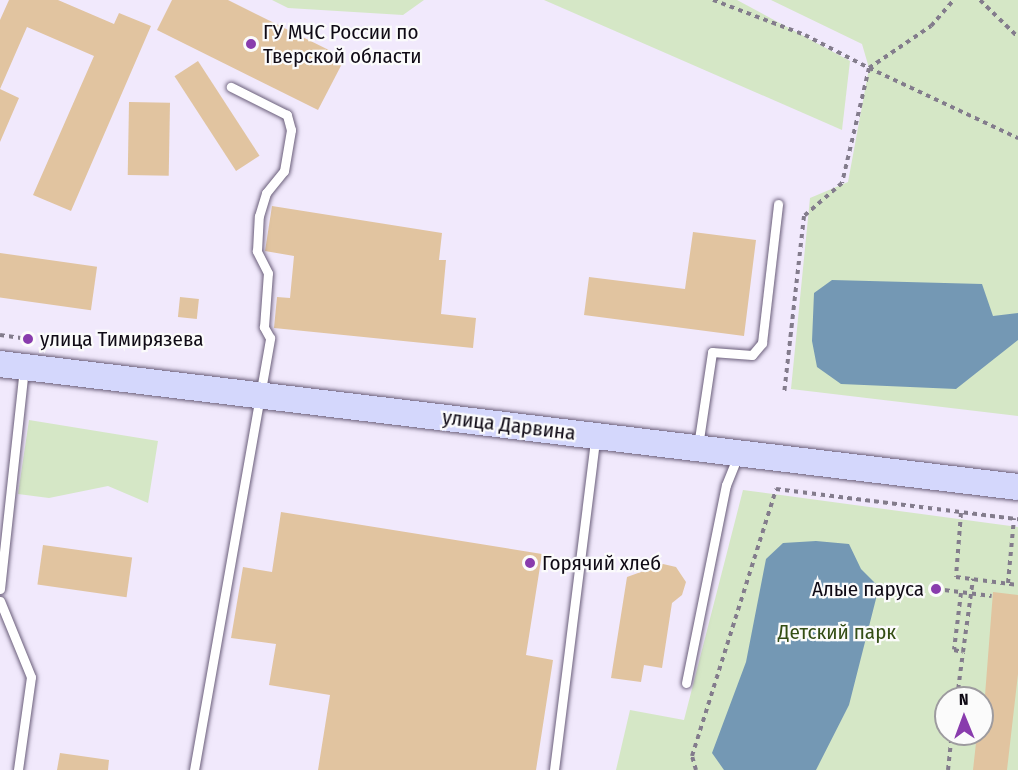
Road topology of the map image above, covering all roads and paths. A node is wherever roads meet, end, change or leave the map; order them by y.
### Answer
1 (713, 0) edge
2 (954, 0) edge
3 (980, 0) edge
4 (1018, 37) edge
5 (869, 68) junction
6 (231, 87) dead end
7 (1018, 138) edge
8 (778, 204) dead end
9 (0, 335) edge
10 (28, 339) dead end
11 (12, 366) edge
12 (784, 394) dead end
13 (260, 396) junction
14 (596, 435) junction
15 (698, 449) junction
16 (739, 454) junction
17 (1018, 487) edge
18 (961, 513) junction
19 (1016, 518) edge
20 (3, 521) edge
21 (973, 579) junction
22 (1008, 583) junction
23 (1018, 585) edge
24 (0, 589) edge
25 (936, 590) dead end
26 (961, 592) junction
27 (992, 596) dead end
28 (0, 601) edge
29 (963, 652) junction
30 (686, 683) dead end
31 (959, 686) edge
32 (951, 746) edge
33 (18, 770) edge
34 (194, 770) edge
35 (554, 770) edge
36 (696, 770) edge
37 (948, 770) edge

1 - 5 path
2 - 5 path
3 - 4 path
5 - 7 path
5 - 12 path
6 - 13 lane
8 - 15 lane
9 - 10 path
11 - 13 main road, улица Дарвина
11 - 20 lane
13 - 14 main road, улица Дарвина
13 - 34 lane
14 - 15 main road, улица Дарвина
14 - 35 lane
15 - 16 main road, улица Дарвина
16 - 17 main road, улица Дарвина
16 - 30 lane
18 - 19 path
18 - 21 path
18 - 36 path
19 - 22 path
20 - 24 lane
21 - 22 path
21 - 29 path
22 - 23 path
25 - 26 path, bridge
26 - 27 path, bridge
26 - 29 path
28 - 33 lane
29 - 31 path
32 - 37 path

